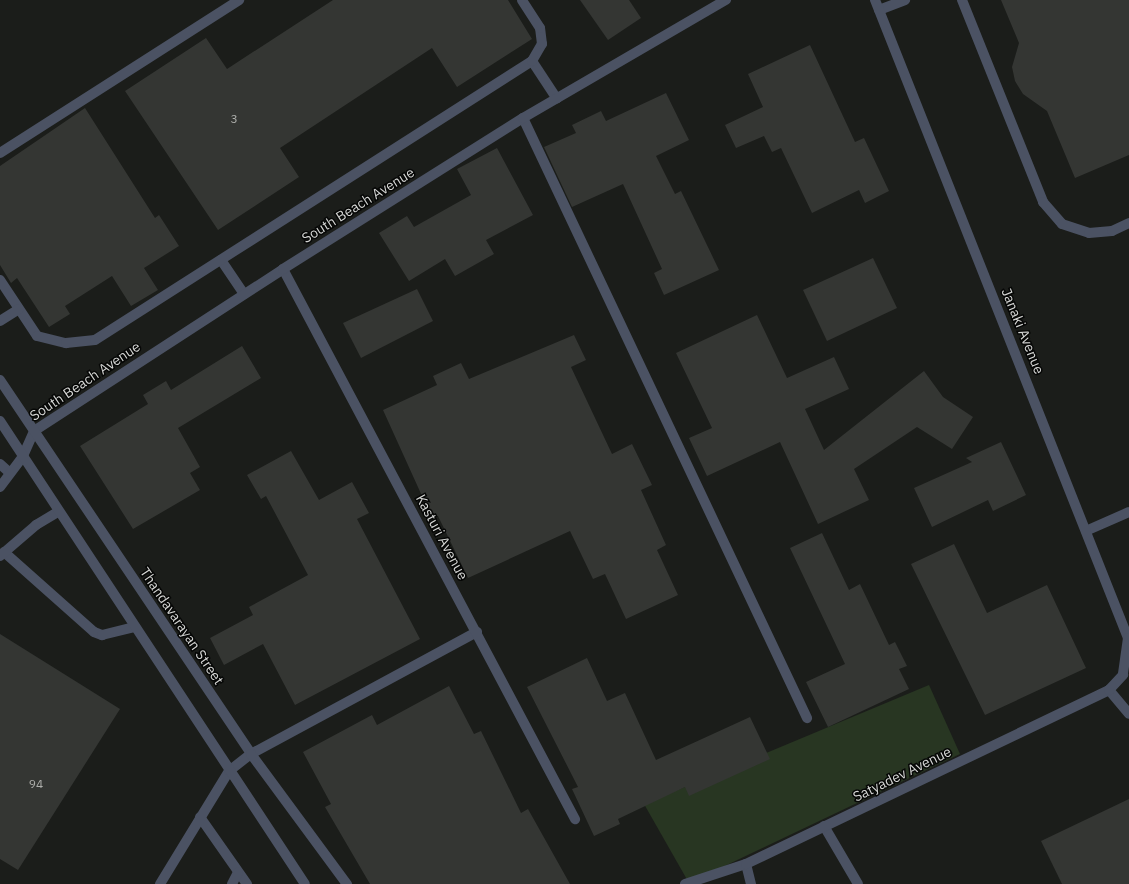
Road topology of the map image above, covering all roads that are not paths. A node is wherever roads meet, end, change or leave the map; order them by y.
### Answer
1 (239, 0) edge
2 (522, 0) edge
3 (726, 0) edge
4 (875, 0) edge
5 (905, 0) edge
6 (962, 0) edge
7 (879, 10) junction
8 (532, 61) junction
9 (557, 98) junction
10 (524, 118) junction
11 (0, 153) edge
12 (1129, 223) edge
13 (221, 260) junction
14 (282, 269) junction
15 (0, 280) edge
16 (244, 294) junction
17 (19, 309) junction
18 (0, 321) edge
19 (0, 380) edge
20 (0, 421) edge
21 (34, 431) junction
22 (23, 456) junction
23 (0, 464) edge
24 (10, 473) junction
25 (0, 487) edge
26 (58, 512) junction
27 (1129, 512) edge
28 (1088, 530) junction
29 (2, 554) edge
30 (135, 627) junction
31 (477, 632) junction
32 (1123, 675) joint
33 (1109, 690) junction
34 (1129, 714) edge
35 (807, 718) dead end
36 (251, 754) junction
37 (229, 771) junction
38 (200, 817) junction
39 (575, 819) dead end
40 (824, 826) junction
41 (746, 864) junction
42 (238, 872) junction
43 (160, 884) edge
44 (232, 884) edge
45 (247, 884) edge
46 (305, 884) edge
47 (346, 884) edge
48 (685, 884) edge
49 (751, 884) edge
50 (858, 884) edge

1 - 11 street
2 - 8 street
3 - 9 street, South Beach Avenue
4 - 7 street, Janaki Avenue
5 - 7 street
6 - 12 street
7 - 28 street, Janaki Avenue
8 - 9 street
8 - 13 street
9 - 10 street, South Beach Avenue
10 - 14 street, South Beach Avenue
10 - 35 street
13 - 16 street
13 - 17 street
14 - 16 street, South Beach Avenue
14 - 31 street, Kasturi Avenue
15 - 17 street
16 - 21 street, South Beach Avenue
17 - 18 street
19 - 21 street, Thandavarayan Street
20 - 22 street
21 - 22 street, South Beach Avenue
21 - 36 street, Thandavarayan Street
22 - 24 street, South Beach Avenue
22 - 26 street
23 - 24 street
24 - 25 street, South Beach Avenue
26 - 29 street
26 - 30 street
27 - 28 street
28 - 32 street, Janaki Avenue
29 - 30 street
30 - 37 street
31 - 36 street
31 - 39 street, Kasturi Avenue
32 - 33 street, Satyadev Avenue
33 - 34 street
33 - 40 street, Satyadev Avenue
36 - 37 street
36 - 47 street, Thandavarayan Street
37 - 38 street
37 - 46 street
38 - 42 street
38 - 43 street
40 - 41 street, Satyadev Avenue
40 - 50 street
41 - 48 street, Satyadev Avenue
41 - 49 street
42 - 44 street
42 - 45 street

